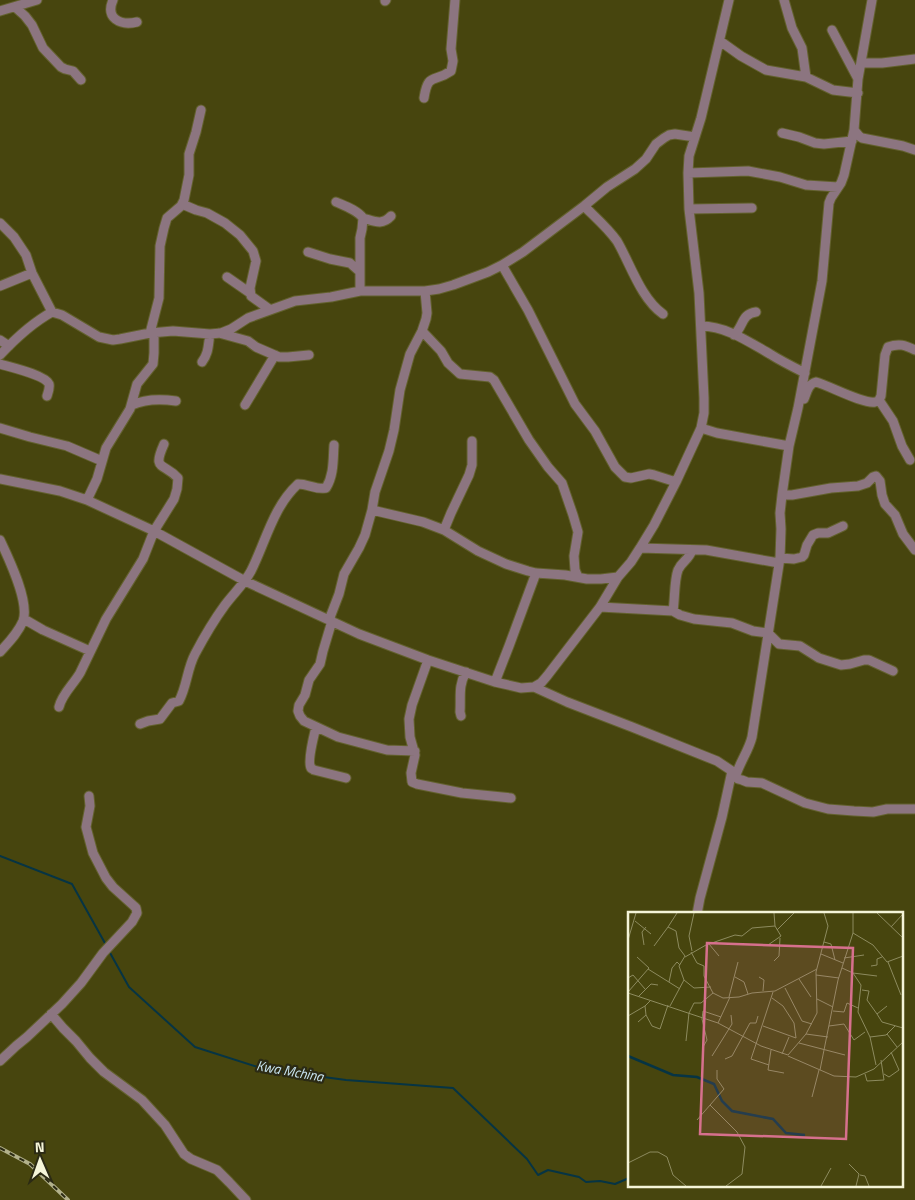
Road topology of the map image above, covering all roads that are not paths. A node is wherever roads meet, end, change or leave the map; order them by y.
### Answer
1 (113, 0) edge
2 (455, 0) edge
3 (728, 0) edge
4 (784, 0) edge
5 (872, 0) edge
6 (33, 1) edge
7 (16, 7) junction
8 (0, 11) edge
9 (136, 22) dead end
10 (832, 30) dead end
11 (720, 41) junction
12 (915, 59) edge
13 (861, 63) junction
14 (806, 77) junction
15 (858, 79) junction
16 (81, 80) dead end
17 (858, 93) junction
18 (424, 98) dead end
19 (201, 110) dead end
20 (854, 130) junction
21 (782, 133) dead end
22 (694, 137) junction
23 (852, 141) junction
24 (915, 150) edge
25 (688, 174) junction
26 (838, 187) junction
27 (336, 202) dead end
28 (182, 204) junction
29 (584, 206) junction
30 (752, 208) dead end
31 (689, 209) junction
32 (391, 216) dead end
33 (363, 218) junction
34 (0, 223) edge
35 (308, 252) dead end
36 (502, 265) junction
37 (359, 271) junction
38 (32, 273) junction
39 (227, 277) dead end
40 (0, 286) edge
41 (360, 291) junction
42 (425, 291) junction
43 (250, 293) junction
44 (269, 309) junction
45 (52, 312) junction
46 (756, 312) dead end
47 (663, 314) dead end
48 (701, 326) junction
49 (422, 331) junction
50 (152, 333) junction
51 (214, 334) junction
52 (734, 335) junction
53 (0, 340) edge
54 (9, 346) junction
55 (915, 350) edge
56 (0, 355) edge
57 (275, 355) junction
58 (309, 355) dead end
59 (202, 362) dead end
60 (0, 364) edge
61 (805, 373) junction
62 (47, 396) dead end
63 (879, 400) junction
64 (176, 401) dead end
65 (245, 404) dead end
66 (132, 405) junction
67 (798, 408) junction
68 (0, 428) edge
69 (701, 428) junction
70 (472, 441) dead end
71 (164, 444) dead end
72 (334, 445) dead end
73 (789, 446) junction
74 (910, 460) dead end
75 (102, 461) junction
76 (0, 479) edge
77 (676, 482) junction
78 (782, 495) junction
79 (87, 500) junction
80 (372, 510) junction
81 (843, 526) dead end
82 (444, 530) junction
83 (154, 531) junction
84 (0, 540) edge
85 (640, 548) junction
86 (692, 550) junction
87 (915, 550) edge
88 (779, 560) junction
89 (536, 573) junction
90 (578, 577) junction
91 (618, 577) junction
92 (246, 580) junction
93 (600, 607) junction
94 (673, 611) junction
95 (24, 619) junction
96 (331, 621) junction
97 (768, 633) junction
98 (90, 651) junction
99 (0, 652) edge
100 (428, 660) junction
101 (893, 671) dead end
102 (466, 672) junction
103 (495, 682) junction
104 (534, 687) junction
105 (59, 707) dead end
106 (461, 716) dead end
107 (140, 724) dead end
108 (316, 727) junction
109 (415, 751) junction
110 (734, 773) junction
111 (346, 778) dead end
112 (89, 796) dead end
113 (511, 798) dead end
114 (915, 809) edge
115 (697, 912) edge
116 (51, 1014) junction
117 (0, 1062) edge
118 (246, 1200) edge

1 - 9 street
2 - 18 street
3 - 11 street
4 - 14 street
5 - 13 street
6 - 7 street
7 - 8 street
7 - 16 street
10 - 15 street
11 - 14 street
11 - 22 street
12 - 13 street
13 - 15 street
14 - 17 street
15 - 17 street
17 - 20 street
19 - 28 street
20 - 23 street
20 - 24 street
21 - 23 street
22 - 25 street
22 - 29 street
23 - 26 street
25 - 26 street
25 - 31 street
26 - 61 street
27 - 33 street
28 - 43 street
28 - 50 street
29 - 36 street
29 - 47 street
30 - 31 street
31 - 48 street
32 - 33 street
33 - 37 street
34 - 38 street
35 - 37 street
36 - 42 street
36 - 77 street
37 - 41 street
38 - 40 street
38 - 45 street
39 - 43 street
41 - 42 street
41 - 44 street
42 - 49 street
43 - 44 street
44 - 51 street
45 - 50 street
45 - 54 street
46 - 52 street
48 - 52 street
48 - 69 street
49 - 80 street
49 - 90 street
50 - 51 street
50 - 66 street
51 - 57 street
51 - 59 street
52 - 61 street
53 - 54 street
54 - 56 street
55 - 63 street
57 - 58 street
57 - 65 street
60 - 62 street
61 - 67 street
63 - 67 street
63 - 74 street
64 - 66 street
66 - 75 street
67 - 73 street
68 - 75 street
69 - 73 street
69 - 77 street
70 - 82 street
71 - 83 street
72 - 92 street
73 - 78 street
75 - 79 street
76 - 79 street
77 - 85 street
78 - 87 street
78 - 88 street
79 - 83 street
80 - 82 street
80 - 96 street
81 - 88 street
82 - 89 street
83 - 92 street
83 - 98 street
84 - 95 street
85 - 86 street
85 - 91 street
86 - 88 street
86 - 94 street
88 - 97 street
89 - 90 street
89 - 103 street
90 - 91 street
91 - 93 street
92 - 96 street
92 - 107 street
93 - 94 street
93 - 104 street
94 - 97 street
95 - 98 street
95 - 99 street
96 - 100 street
96 - 108 street
97 - 101 street
97 - 110 street
98 - 105 street
100 - 102 street
100 - 109 street
102 - 103 street
102 - 106 street
103 - 104 street
104 - 110 street
108 - 109 street
108 - 111 street
109 - 113 street
110 - 114 street
110 - 115 street
112 - 116 street
116 - 117 street
116 - 118 street

